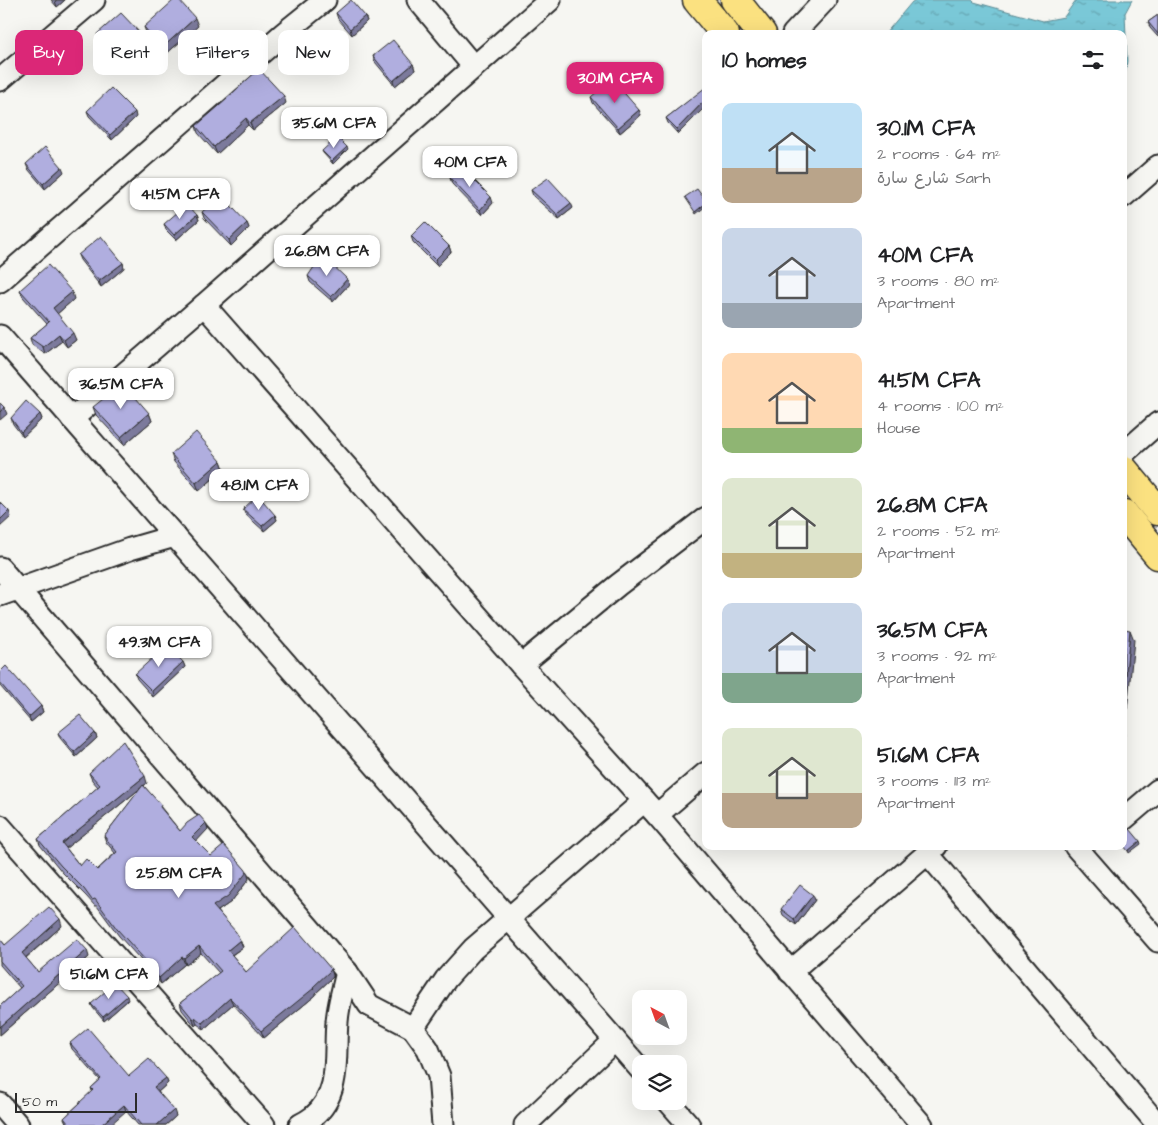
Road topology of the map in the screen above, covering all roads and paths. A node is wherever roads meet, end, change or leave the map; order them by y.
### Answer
1 (94, 0) edge
2 (325, 0) edge
3 (418, 0) edge
4 (550, 0) edge
5 (697, 0) edge
6 (735, 0) edge
7 (825, 0) edge
8 (722, 30) edge
9 (759, 30) edge
10 (797, 30) edge
11 (474, 67) junction
12 (0, 80) edge
13 (1158, 166) edge
14 (1127, 193) edge
15 (0, 281) edge
16 (204, 305) junction
17 (0, 336) edge
18 (72, 419) junction
19 (1158, 423) edge
20 (1127, 451) edge
21 (1127, 474) edge
22 (1158, 510) edge
23 (1127, 518) edge
24 (702, 521) edge
25 (175, 536) junction
26 (1158, 555) edge
27 (0, 568) edge
28 (9, 592) edge
29 (521, 665) junction
30 (702, 776) edge
31 (1158, 790) edge
32 (650, 808) junction
33 (1127, 816) edge
34 (0, 826) edge
35 (932, 850) edge
36 (1084, 850) edge
37 (510, 918) junction
38 (1158, 941) edge
39 (347, 972) junction
40 (790, 972) junction
41 (413, 1028) junction
42 (614, 1040) junction
43 (632, 1060) edge
44 (0, 1104) edge
45 (676, 1110) edge
46 (18, 1125) edge
47 (264, 1125) edge
48 (300, 1125) edge
49 (443, 1125) edge
50 (525, 1125) edge
51 (689, 1125) edge
52 (922, 1125) edge
53 (1158, 1125) edge

1 - 12 street
2 - 15 street
3 - 11 street
4 - 11 street
5 - 8 highway
6 - 9 highway
7 - 10 street
11 - 16 street
13 - 14 street
16 - 18 street
16 - 29 street
17 - 18 street
18 - 25 street
19 - 20 street
21 - 22 highway
23 - 26 highway
24 - 29 street
25 - 28 street
25 - 37 street
27 - 28 street
28 - 39 street
29 - 32 street
30 - 32 street
31 - 33 street
32 - 37 street
32 - 40 street
34 - 47 street
35 - 40 street
35 - 53 street
36 - 38 street
37 - 41 street
37 - 42 street
39 - 41 street
39 - 48 street
40 - 52 street
41 - 49 street
42 - 43 street
42 - 50 street
44 - 46 street
45 - 51 street

